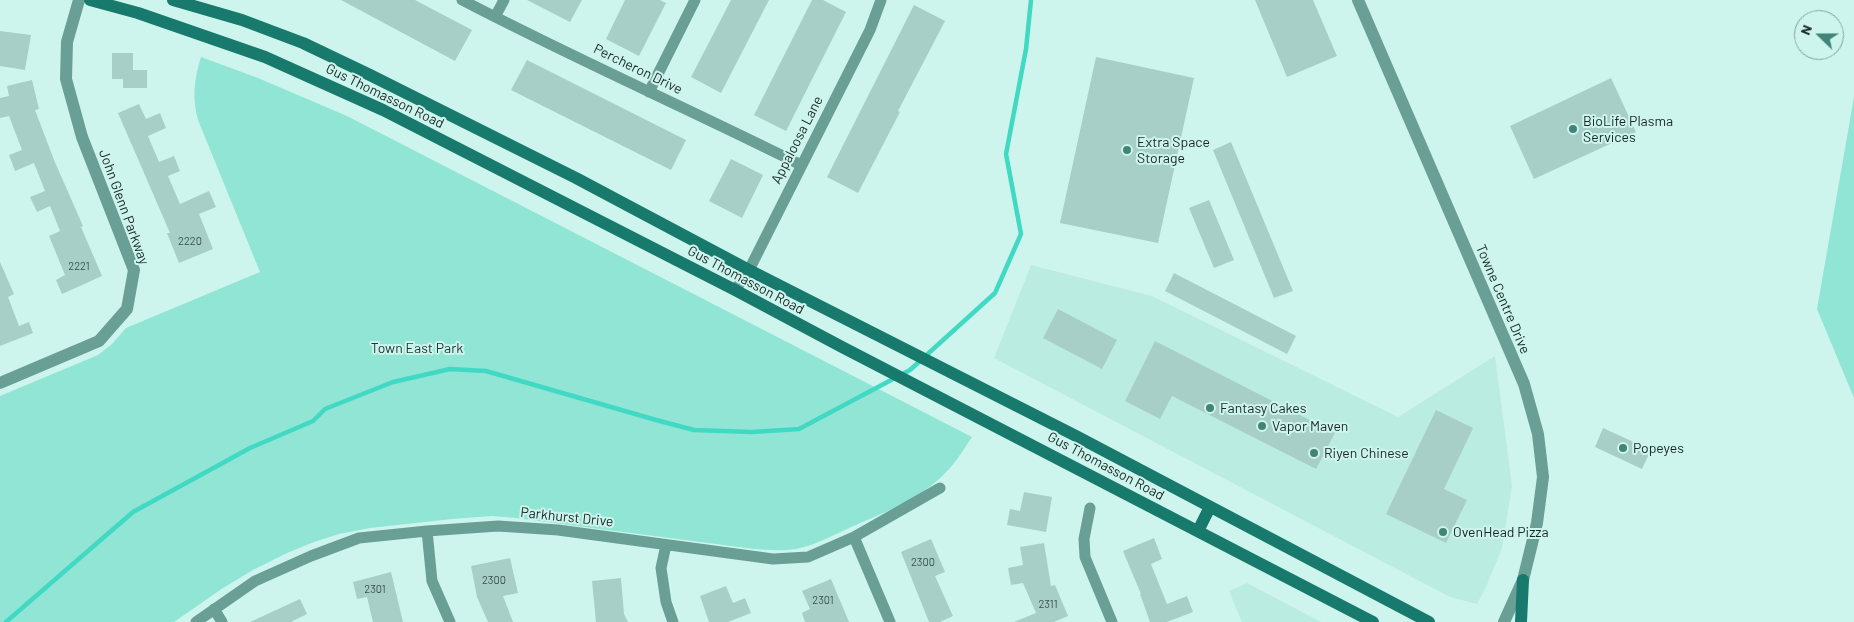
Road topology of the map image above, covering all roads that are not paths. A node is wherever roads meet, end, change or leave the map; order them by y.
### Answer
1 (78, 0) edge
2 (90, 0) edge
3 (173, 0) edge
4 (462, 0) edge
5 (504, 0) edge
6 (695, 0) edge
7 (881, 0) edge
8 (1358, 0) edge
9 (495, 17) junction
10 (649, 92) junction
11 (801, 165) junction
12 (749, 270) junction
13 (735, 290) junction
14 (0, 383) edge
15 (940, 488) dead end
16 (1210, 507) junction
17 (1090, 508) dead end
18 (427, 530) junction
19 (1198, 531) junction
20 (854, 537) junction
21 (666, 545) junction
22 (1523, 580) junction
23 (214, 609) junction
24 (196, 622) edge
25 (222, 622) edge
26 (450, 622) edge
27 (673, 622) edge
28 (890, 622) edge
29 (1112, 622) edge
30 (1373, 622) edge
31 (1429, 622) edge
32 (1504, 622) edge
33 (1521, 622) edge

1 - 14 street, John Glenn Parkway
2 - 13 main road, Gus Thomasson Road
3 - 12 main road, Gus Thomasson Road
4 - 9 street, Percheron Drive
5 - 9 street
6 - 10 street
7 - 11 street, Appaloosa Lane
8 - 22 street, Towne Centre Drive
9 - 10 street, Percheron Drive
10 - 11 street, Percheron Drive
11 - 12 street, Appaloosa Lane
12 - 13 street, Appaloosa Lane
12 - 16 main road, Gus Thomasson Road
13 - 19 main road, Gus Thomasson Road
15 - 20 street, Parkhurst Drive
16 - 19 main road
16 - 31 main road, Gus Thomasson Road
17 - 29 street
18 - 21 street, Parkhurst Drive
18 - 23 street, Parkhurst Drive
18 - 26 street
19 - 30 main road, Gus Thomasson Road
20 - 21 street, Parkhurst Drive
20 - 28 street
21 - 27 street
22 - 32 street, Towne Centre Drive
22 - 33 main road
23 - 24 street, Parkhurst Drive
23 - 25 street

